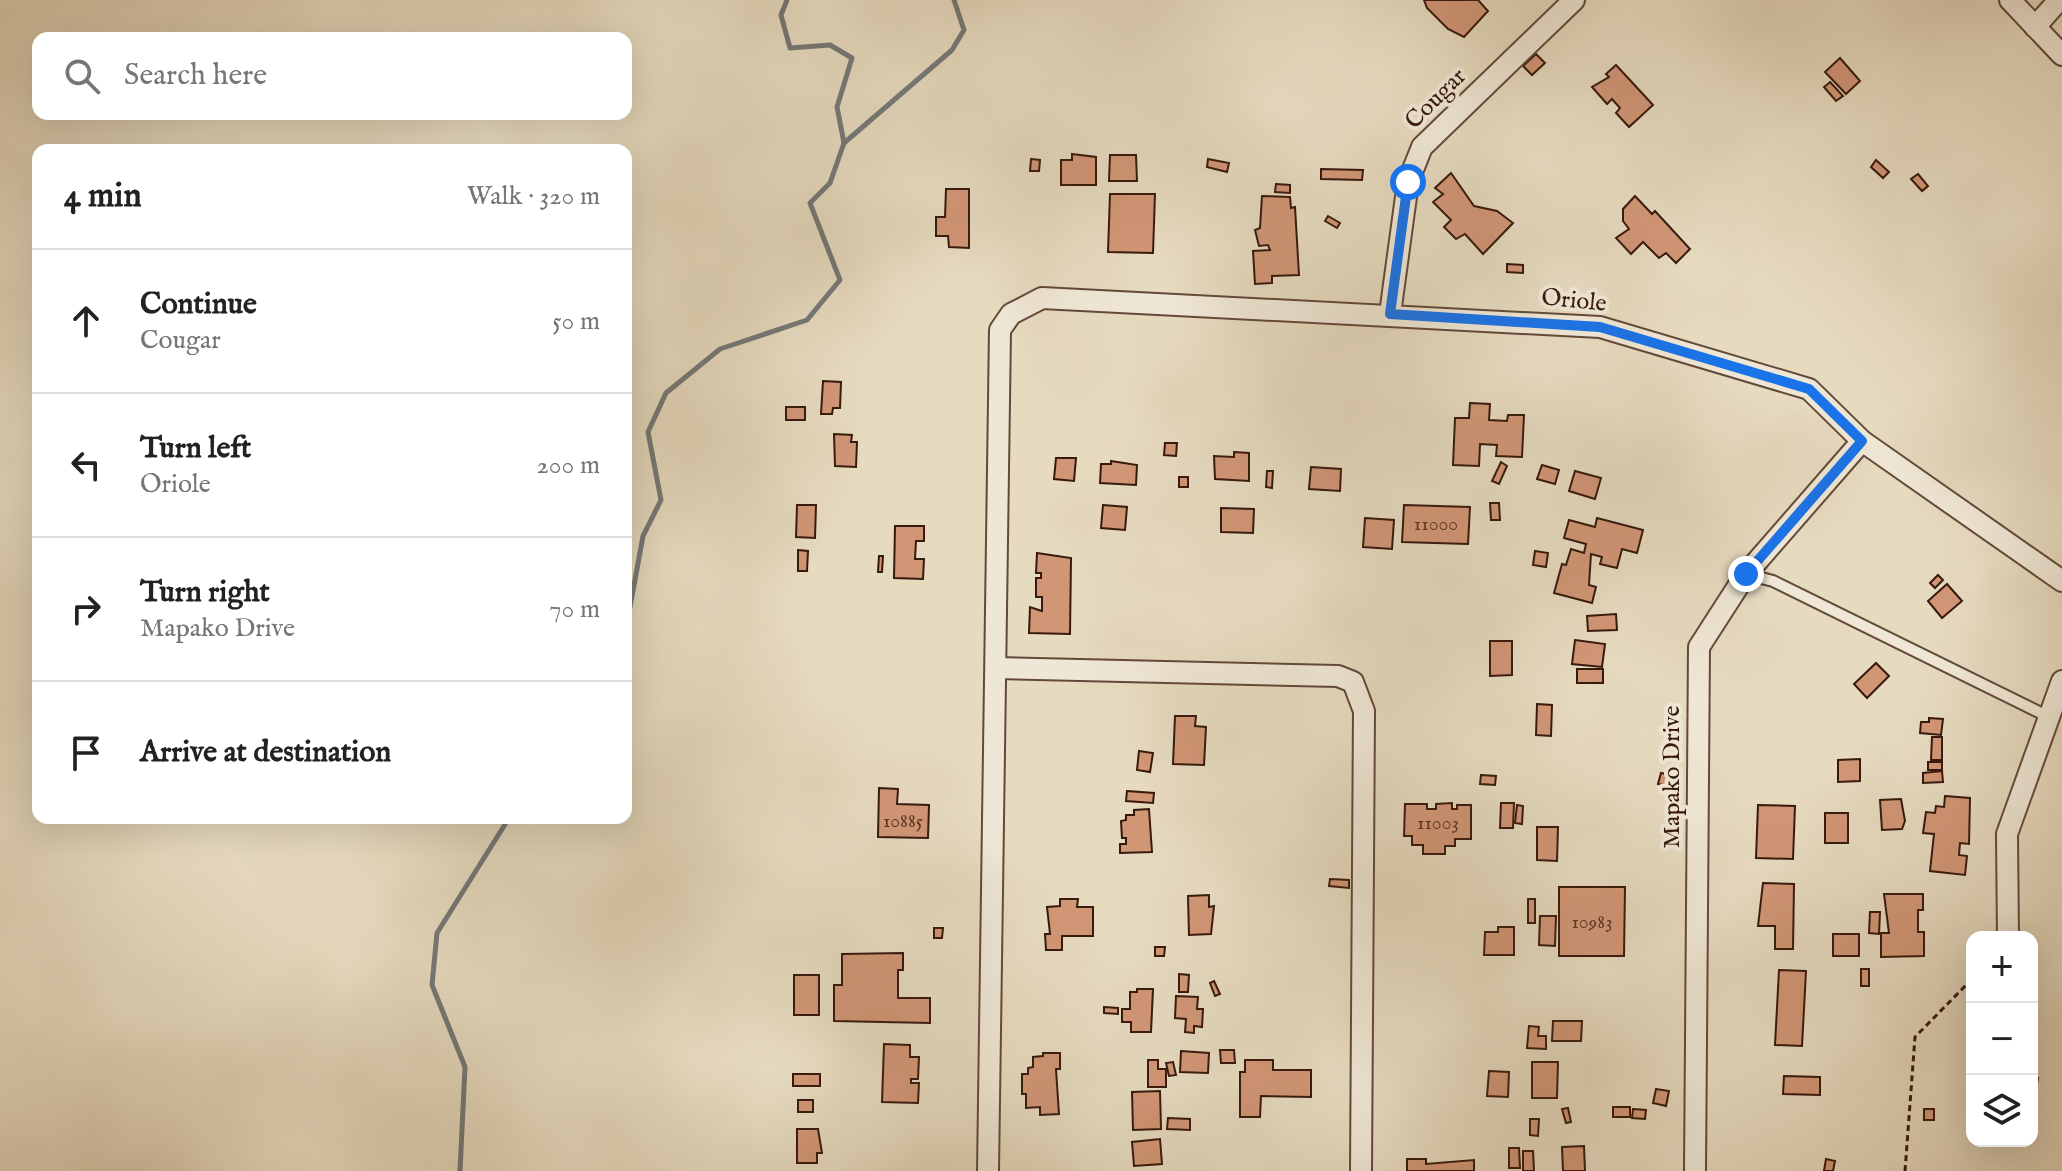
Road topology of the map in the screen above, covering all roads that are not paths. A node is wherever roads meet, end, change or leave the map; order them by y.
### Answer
1 (1574, 0) edge
2 (2010, 0) edge
3 (2059, 0) edge
4 (2035, 27) junction
5 (2062, 55) edge
6 (1390, 314) junction
7 (1862, 441) junction
8 (1746, 574) junction
9 (2062, 581) edge
10 (996, 668) junction
11 (2062, 681) edge
12 (2049, 717) junction
13 (2008, 931) edge
14 (988, 1171) edge
15 (1361, 1171) edge
16 (1695, 1171) edge

1 - 6 street, Cougar
2 - 4 street
3 - 4 street
4 - 5 street
6 - 7 street, Oriole
6 - 10 street, Oriole
7 - 8 street, Mapako Drive
7 - 9 street, Oriole
8 - 12 lane
8 - 16 street, Mapako Drive
10 - 14 street
10 - 15 street
11 - 12 street
12 - 13 street

